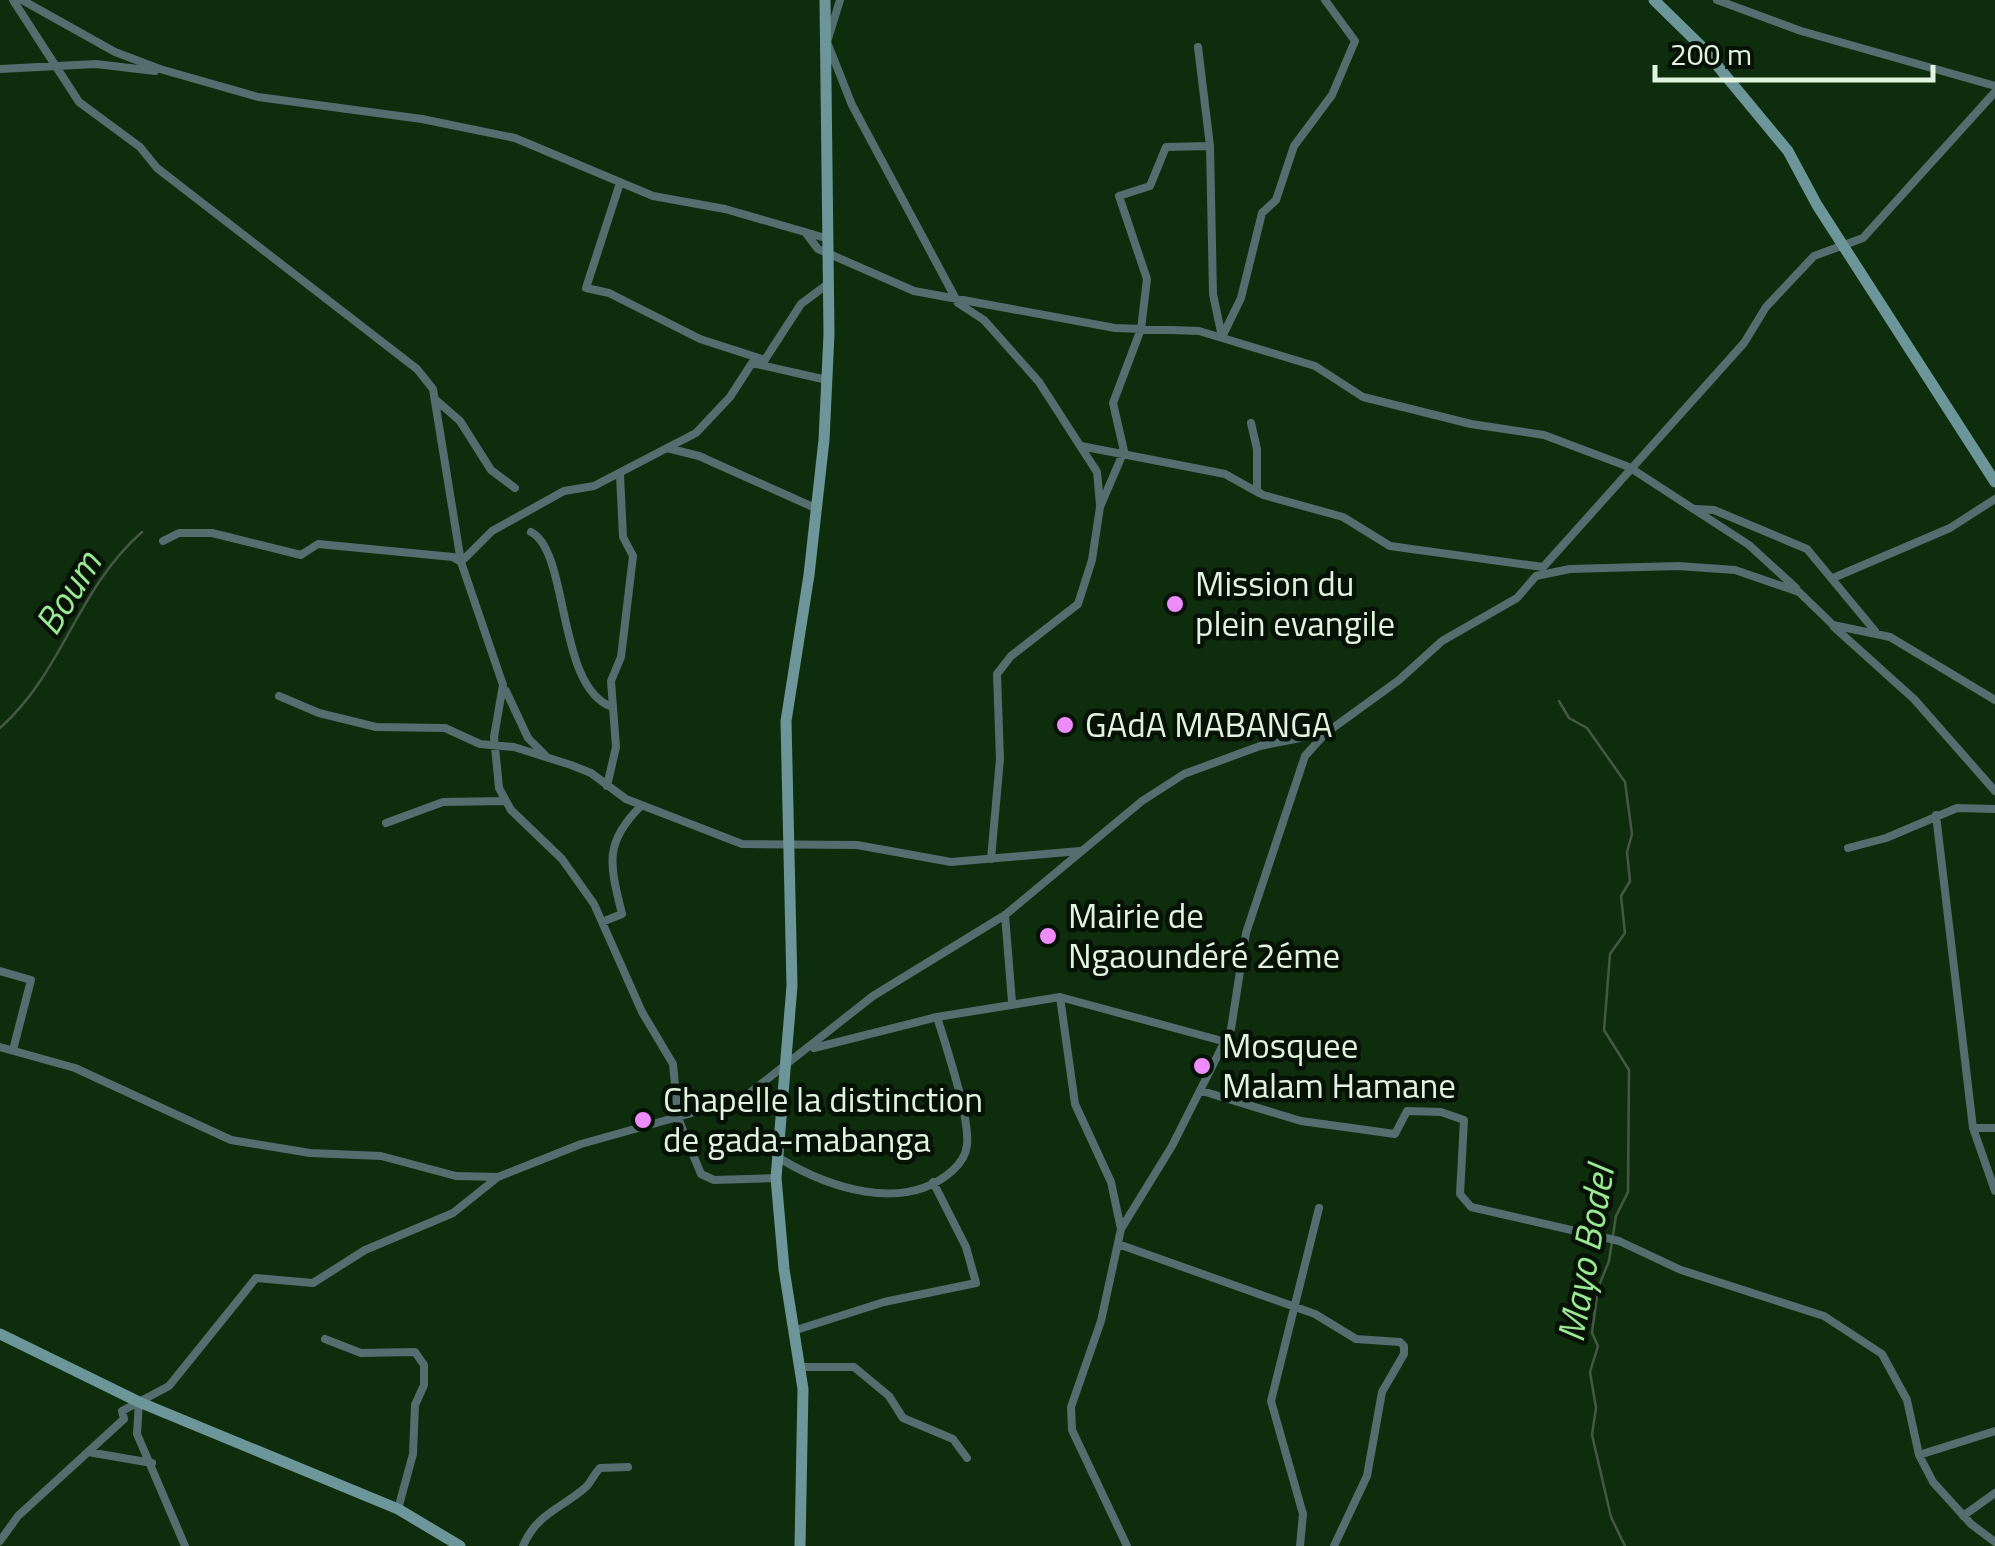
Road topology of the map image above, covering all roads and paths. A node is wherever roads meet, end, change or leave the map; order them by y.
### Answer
1 (13, 0) edge
2 (22, 0) edge
3 (826, 0) edge
4 (840, 0) edge
5 (1325, 0) edge
6 (1654, 0) edge
7 (1717, 0) edge
8 (827, 42) junction
9 (1198, 47) dead end
10 (57, 67) junction
11 (0, 70) edge
12 (160, 70) junction
13 (1995, 89) edge
14 (1210, 146) junction
15 (620, 183) junction
16 (805, 232) junction
17 (829, 238) junction
18 (1843, 246) junction
19 (829, 253) junction
20 (829, 284) junction
21 (958, 302) junction
22 (1140, 328) junction
23 (1222, 337) junction
24 (763, 361) junction
25 (827, 380) junction
26 (436, 400) junction
27 (1251, 423) dead end
28 (1080, 446) junction
29 (667, 448) junction
30 (1124, 452) junction
31 (1629, 467) junction
32 (620, 475) junction
33 (1995, 482) edge
34 (515, 488) dead end
35 (1263, 495) junction
36 (1995, 499) edge
37 (813, 507) junction
38 (1100, 507) junction
39 (1696, 509) junction
40 (530, 532) dead end
41 (164, 541) dead end
42 (461, 562) junction
43 (1546, 565) junction
44 (1536, 576) junction
45 (1833, 578) junction
46 (1799, 592) junction
47 (1833, 625) junction
48 (1876, 631) junction
49 (503, 685) junction
50 (279, 696) dead end
51 (1995, 700) edge
52 (612, 707) junction
53 (1326, 733) junction
54 (495, 745) junction
55 (549, 758) junction
56 (607, 786) junction
57 (1995, 791) edge
58 (506, 800) junction
59 (641, 806) junction
60 (1995, 809) edge
61 (1936, 815) junction
62 (386, 823) dead end
63 (787, 847) junction
64 (1848, 848) dead end
65 (1082, 851) junction
66 (991, 859) junction
67 (1005, 915) junction
68 (602, 922) junction
69 (0, 971) edge
70 (1060, 997) junction
71 (1012, 1002) junction
72 (937, 1017) junction
73 (1226, 1042) junction
74 (0, 1047) edge
75 (14, 1050) junction
76 (809, 1050) junction
77 (786, 1066) junction
78 (1202, 1091) junction
79 (678, 1118) junction
80 (1972, 1128) junction
81 (1995, 1128) edge
82 (779, 1158) junction
83 (498, 1176) junction
84 (776, 1178) junction
85 (934, 1182) junction
86 (1995, 1191) edge
87 (1319, 1208) dead end
88 (1121, 1229) junction
89 (1118, 1244) junction
90 (1294, 1309) junction
91 (793, 1331) junction
92 (0, 1334) edge
93 (325, 1338) dead end
94 (800, 1367) junction
95 (139, 1402) junction
96 (1995, 1430) edge
97 (88, 1452) junction
98 (1920, 1455) junction
99 (967, 1458) dead end
100 (152, 1463) junction
101 (628, 1467) dead end
102 (1995, 1493) edge
103 (398, 1509) junction
104 (1963, 1516) junction
105 (0, 1541) edge
106 (1995, 1542) edge
107 (185, 1546) edge
108 (460, 1546) edge
109 (523, 1546) edge
110 (800, 1546) edge
111 (1127, 1546) edge
112 (1300, 1546) edge
113 (1334, 1546) edge

1 - 10 street
2 - 12 street
3 - 8 street
4 - 8 street
5 - 23 street
6 - 18 street
7 - 13 street
8 - 17 street
8 - 21 street
9 - 14 street
10 - 11 street
10 - 12 street
10 - 26 street
12 - 15 street
13 - 18 street
14 - 22 street
14 - 23 street
15 - 16 street
15 - 24 street
16 - 17 street
16 - 19 street
17 - 19 street
18 - 31 street
18 - 33 street
19 - 20 street
19 - 21 street
20 - 24 street
20 - 25 street
21 - 22 street
21 - 28 street
22 - 23 street
22 - 30 street
23 - 31 street
24 - 25 street
24 - 29 street
25 - 37 street
26 - 34 street
26 - 42 street
27 - 35 street
28 - 30 street
28 - 38 street
29 - 32 street
29 - 37 street
30 - 35 street
30 - 38 street
31 - 39 street
31 - 43 street
32 - 42 street
32 - 52 street
35 - 43 street
36 - 45 street
37 - 63 street
38 - 66 street
39 - 45 street
39 - 46 street
40 - 52 street
41 - 42 street
42 - 49 street
43 - 44 street
44 - 46 street
44 - 53 street
45 - 48 street
46 - 47 street
47 - 48 street
47 - 57 street
48 - 51 street
49 - 54 street
49 - 55 street
50 - 54 street
52 - 56 street
53 - 65 street
53 - 73 street
54 - 55 street
54 - 58 street
55 - 56 street
56 - 59 street
58 - 62 street
58 - 68 street
59 - 63 street
59 - 68 street
60 - 61 street
61 - 64 street
61 - 80 street
63 - 66 street
63 - 77 street
65 - 66 street
65 - 67 street
67 - 71 street
67 - 76 street
68 - 79 street
69 - 75 street
70 - 71 street
70 - 73 street
70 - 88 street
71 - 72 street
72 - 76 street
72 - 85 street
73 - 78 street
74 - 75 street
75 - 83 street
76 - 77 street
77 - 79 street
77 - 82 street
78 - 88 street
78 - 98 street
79 - 83 street
79 - 84 street
80 - 81 street
80 - 86 street
82 - 84 street
82 - 85 street
83 - 95 street
84 - 91 street
85 - 91 street
87 - 90 street
88 - 89 street
89 - 90 street
89 - 111 street
90 - 112 street
90 - 113 street
91 - 94 street
92 - 95 street
93 - 103 street
94 - 99 street
94 - 110 street
95 - 97 street
95 - 100 street
95 - 103 street
96 - 98 street
97 - 100 street
97 - 105 street
98 - 104 street
100 - 107 street
101 - 109 street
102 - 104 street
103 - 108 street
104 - 106 street

